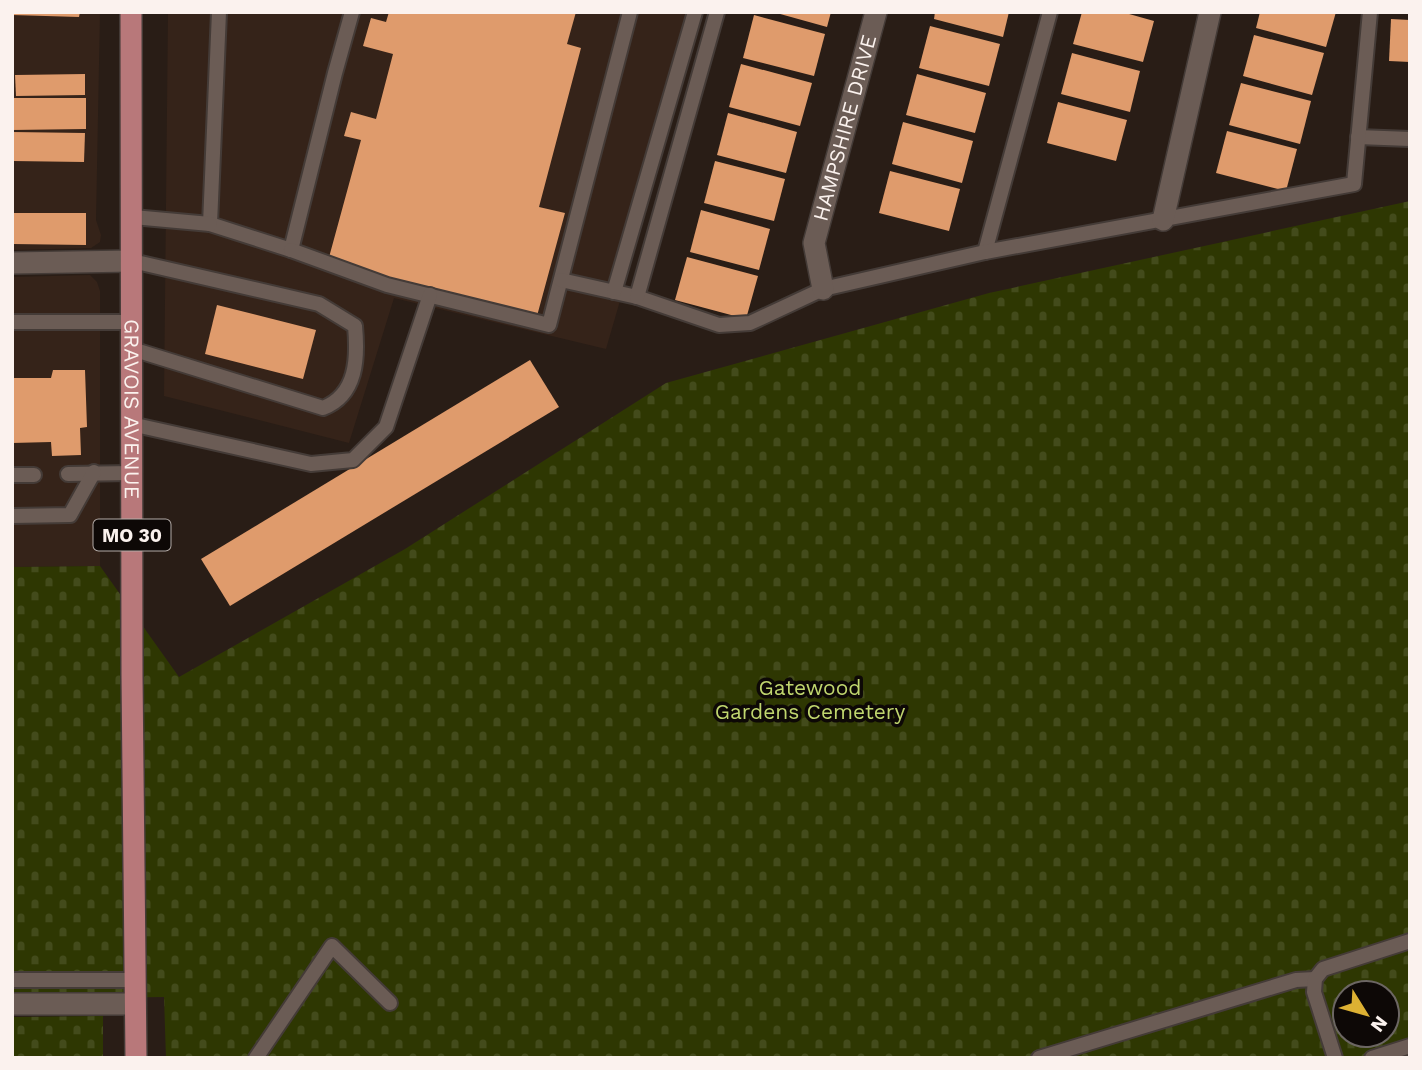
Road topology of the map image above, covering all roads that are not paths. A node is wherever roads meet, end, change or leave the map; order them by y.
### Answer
1 (131, 12) edge
2 (219, 12) edge
3 (352, 12) edge
4 (630, 12) edge
5 (695, 12) edge
6 (717, 12) edge
7 (876, 12) edge
8 (1050, 12) edge
9 (1210, 12) edge
10 (1370, 12) edge
11 (1358, 137) junction
12 (1410, 139) edge
13 (133, 216) junction
14 (1163, 220) junction
15 (210, 224) junction
16 (291, 250) junction
17 (985, 252) junction
18 (132, 261) junction
19 (12, 263) edge
20 (561, 279) junction
21 (823, 289) junction
22 (614, 292) junction
23 (430, 295) junction
24 (637, 297) junction
25 (12, 322) edge
26 (132, 322) junction
27 (132, 349) junction
28 (131, 424) junction
29 (94, 472) junction
30 (132, 473) junction
31 (68, 474) dead end
32 (12, 475) edge
33 (34, 475) dead end
34 (12, 516) edge
35 (1410, 941) edge
36 (1315, 979) junction
37 (12, 980) edge
38 (135, 980) junction
39 (135, 1003) junction
40 (390, 1003) dead end
41 (12, 1004) edge
42 (1410, 1046) edge
43 (136, 1058) edge
44 (256, 1058) edge
45 (1039, 1058) edge
46 (1335, 1058) edge
47 (1372, 1058) edge

1 - 13 main road, GRAVOIS AVENUE / MO 30
2 - 15 lane
3 - 16 lane
4 - 20 lane
5 - 22 lane
6 - 24 lane
7 - 21 street, HAMPSHIRE DRIVE
8 - 17 lane
9 - 14 street
10 - 11 lane
11 - 12 lane
11 - 14 lane
13 - 15 lane
13 - 18 main road, GRAVOIS AVENUE / MO 30
14 - 17 lane
15 - 16 lane
16 - 23 lane
17 - 21 lane
18 - 19 street
18 - 26 main road, GRAVOIS AVENUE / MO 30
18 - 27 lane
20 - 22 lane
20 - 23 lane
21 - 24 lane
22 - 24 lane
23 - 28 lane
25 - 26 lane
26 - 27 main road, GRAVOIS AVENUE / MO 30
27 - 28 main road, GRAVOIS AVENUE / MO 30
28 - 30 main road, GRAVOIS AVENUE / MO 30
29 - 30 lane
29 - 31 lane
29 - 34 lane
30 - 38 main road, GRAVOIS AVENUE / MO 30
32 - 33 lane
35 - 36 lane
36 - 45 lane
36 - 46 lane
37 - 38 lane
38 - 39 main road, GRAVOIS AVENUE / MO 30
39 - 41 street
39 - 43 main road, GRAVOIS AVENUE / MO 30
40 - 44 lane
42 - 47 lane

